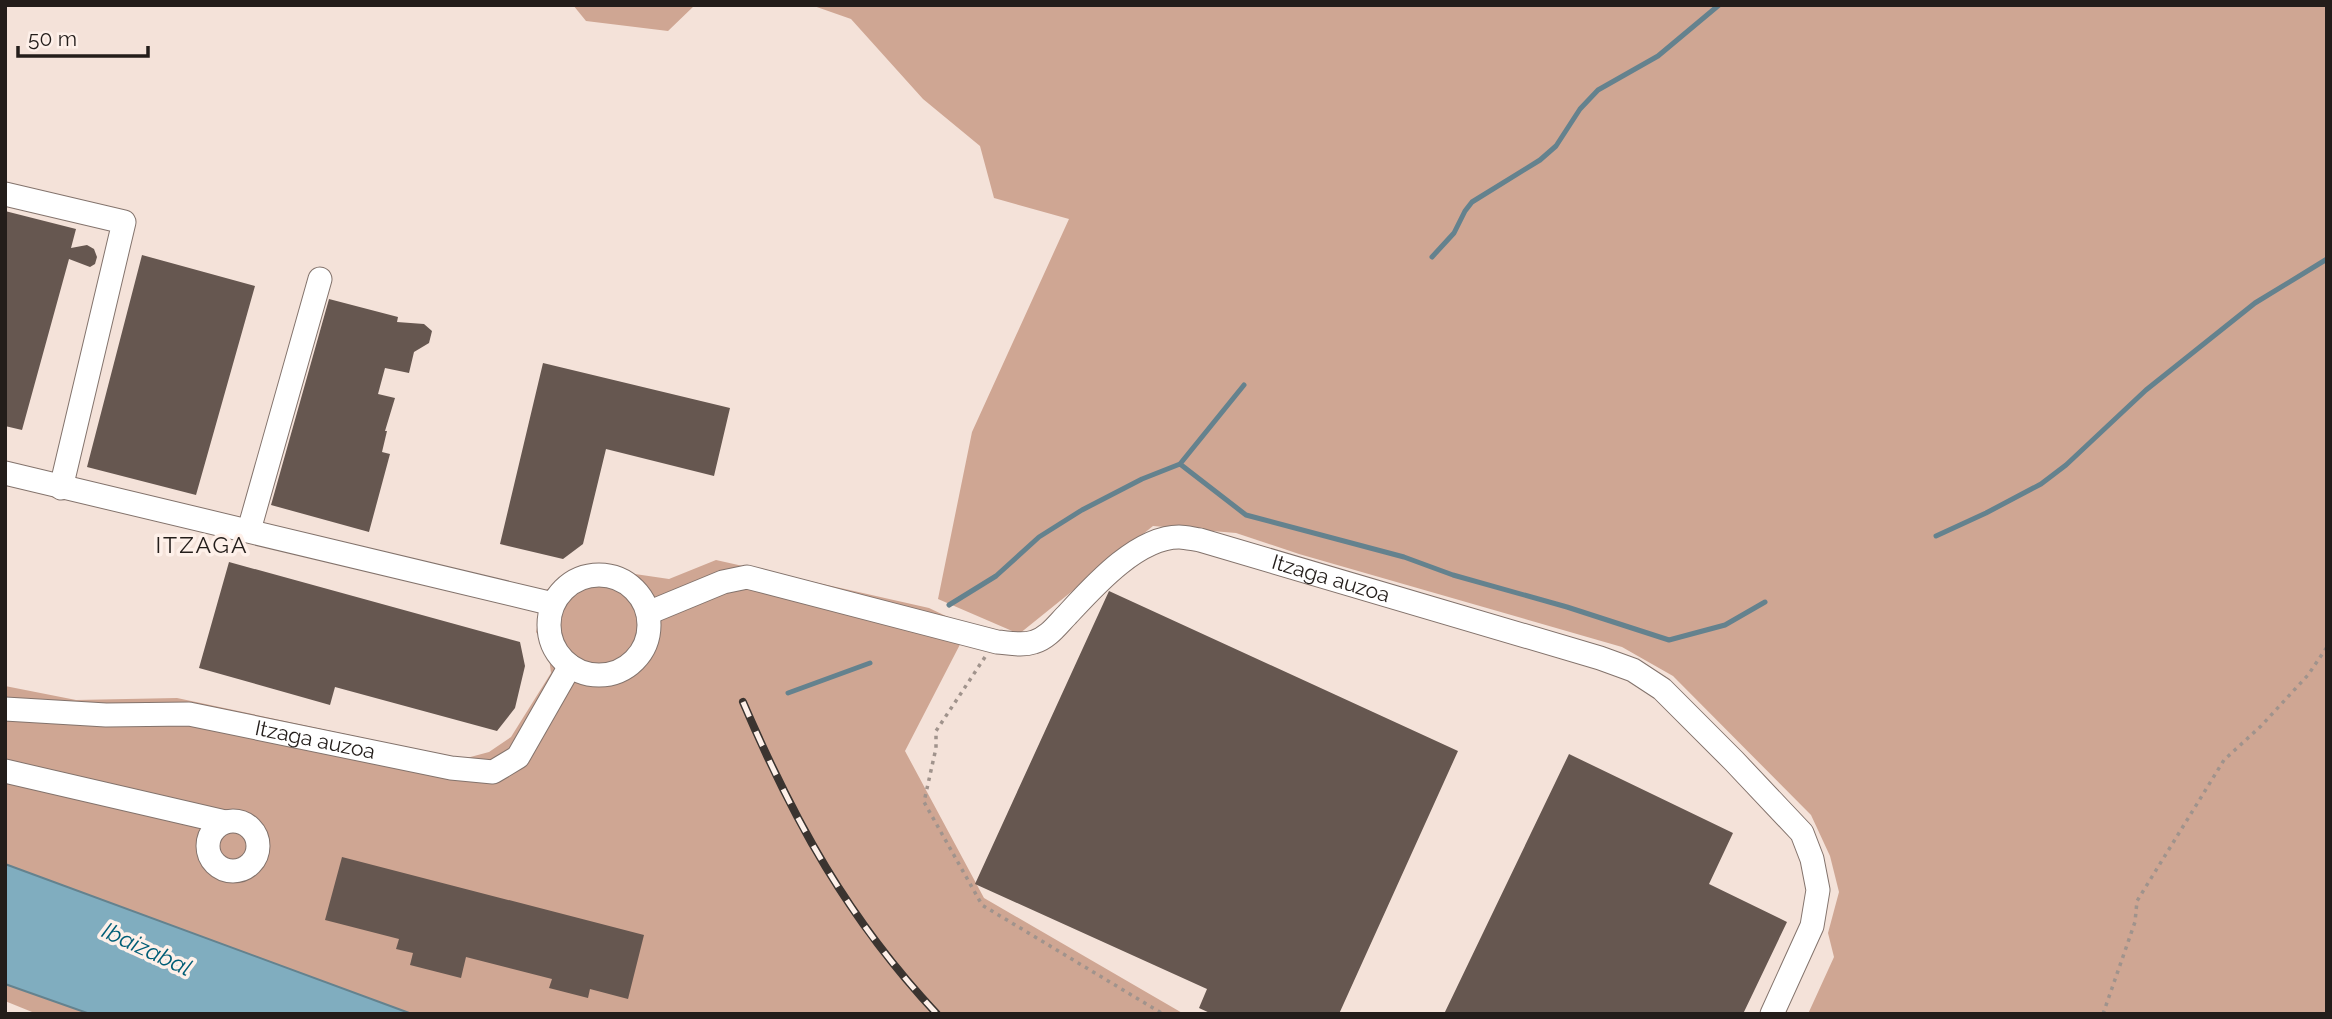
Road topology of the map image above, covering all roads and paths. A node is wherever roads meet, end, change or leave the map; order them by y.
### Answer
1 (5, 194) edge
2 (320, 279) dead end
3 (5, 473) edge
4 (61, 488) junction
5 (249, 530) junction
6 (553, 604) junction
7 (648, 613) junction
8 (997, 642) junction
9 (2327, 647) edge
10 (570, 667) junction
11 (5, 709) edge
12 (5, 771) edge
13 (225, 822) dead end
14 (1163, 1014) edge
15 (1772, 1014) edge
16 (2103, 1014) edge

1 - 4 street
2 - 5 street
3 - 4 street
4 - 5 street
5 - 6 street
6 - 7 street
6 - 10 street
7 - 8 street, Itzaga auzoa
7 - 10 street
8 - 14 path
8 - 15 street, Itzaga auzoa
9 - 16 path
10 - 11 street, Itzaga auzoa
12 - 13 street

